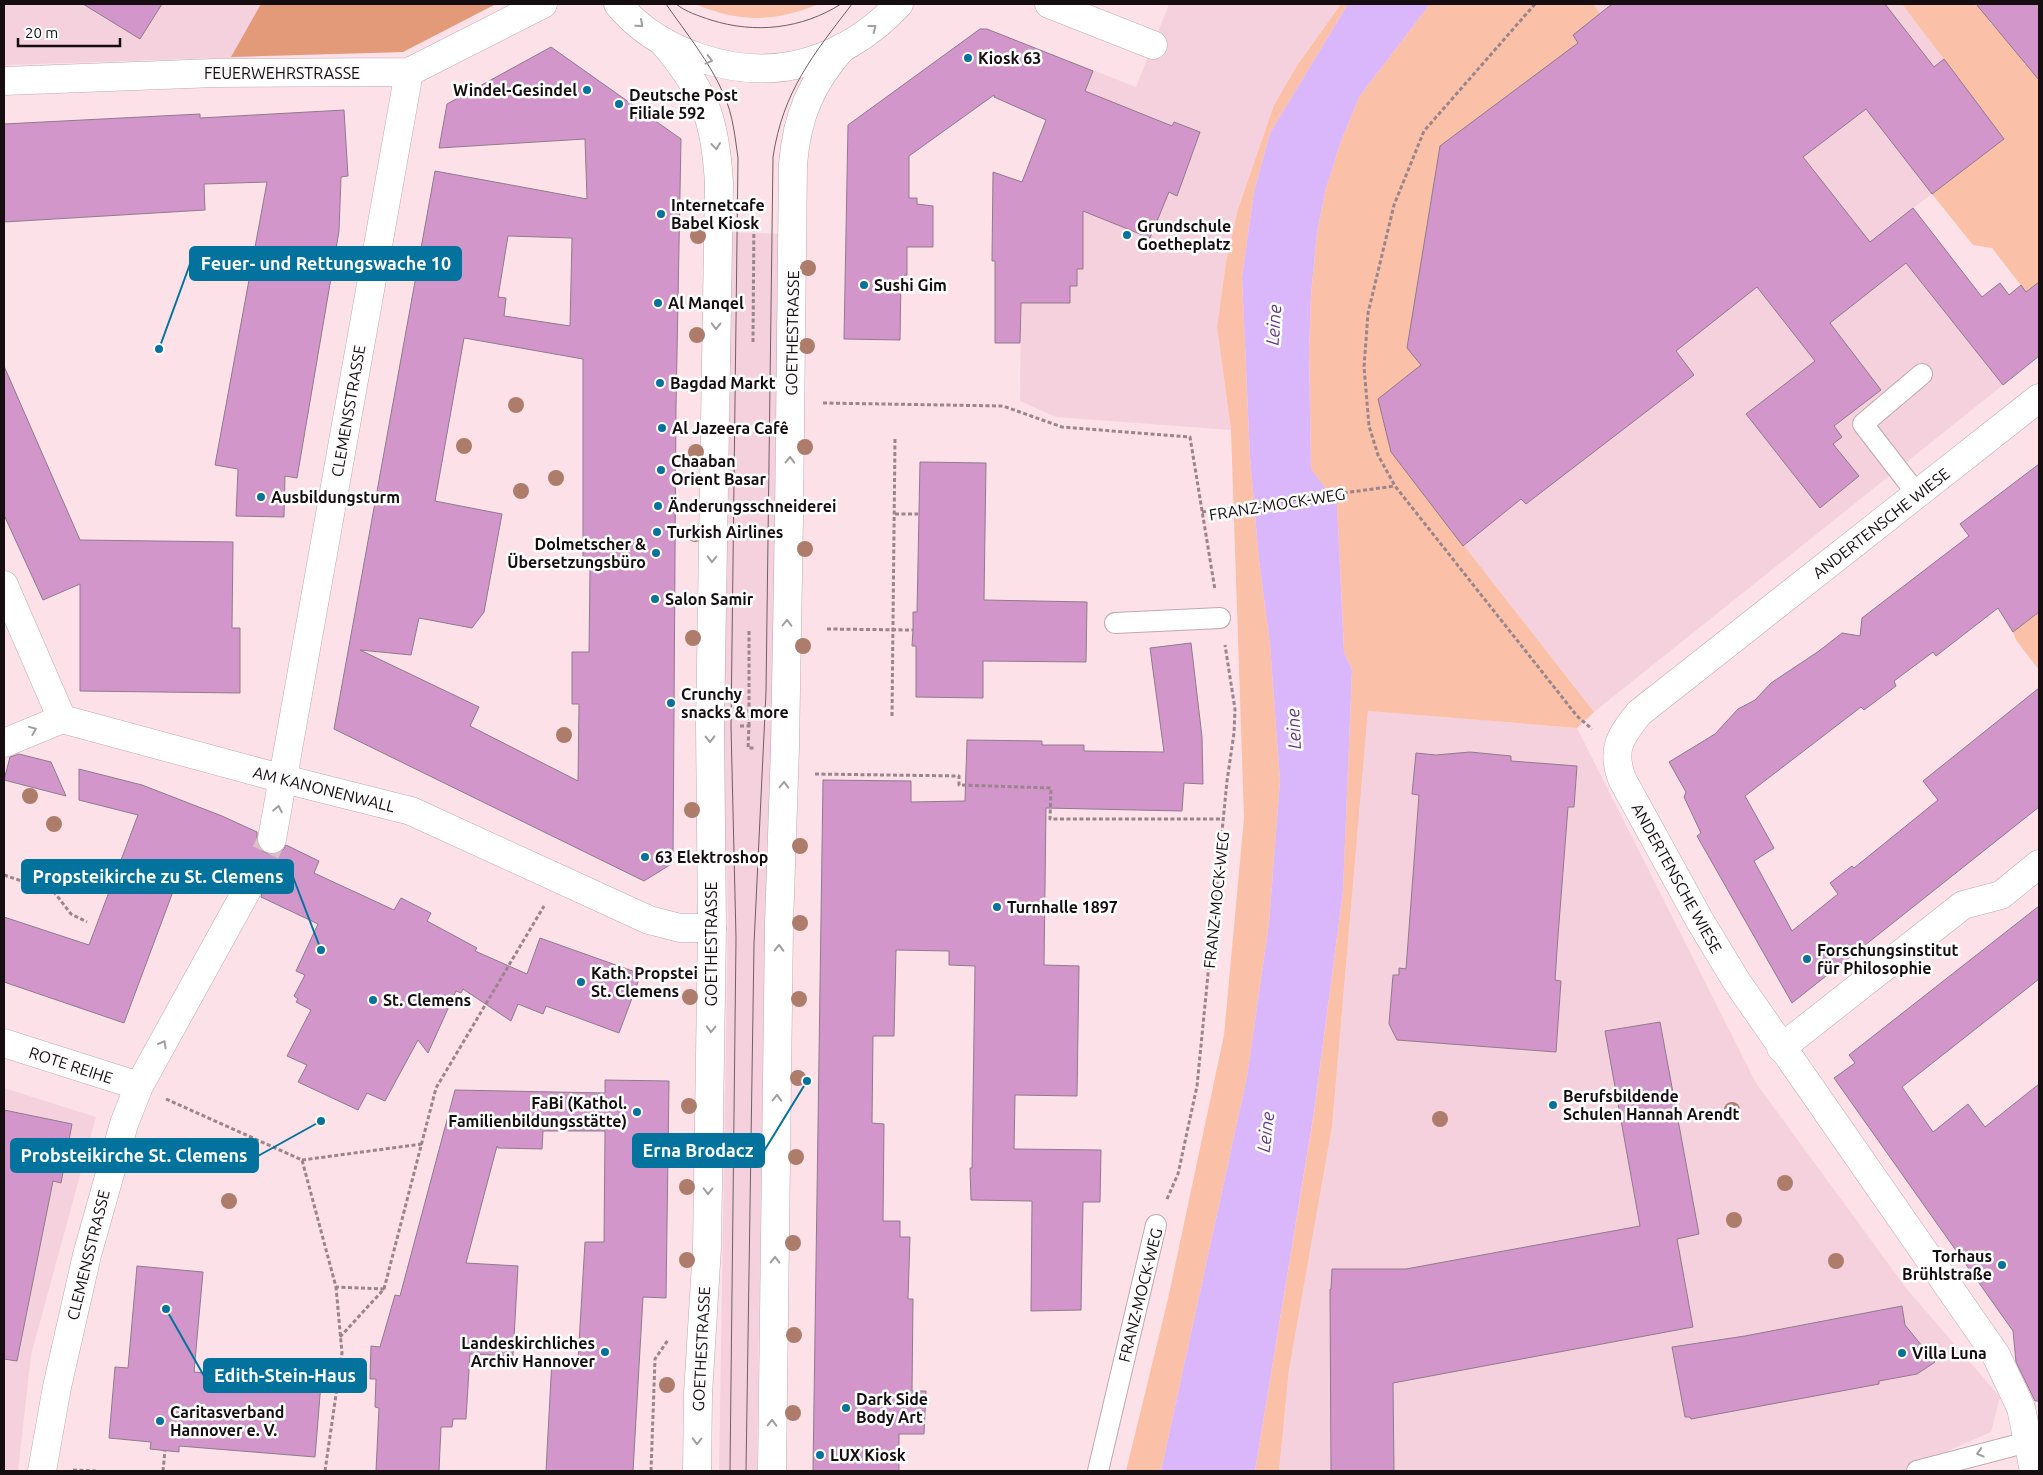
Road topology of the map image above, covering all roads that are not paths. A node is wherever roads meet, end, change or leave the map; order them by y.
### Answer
1 (543, 4) edge
2 (618, 4) edge
3 (899, 4) edge
4 (1049, 4) edge
5 (663, 42) junction
6 (1153, 45) dead end
7 (844, 47) junction
8 (409, 72) junction
9 (4, 81) edge
10 (1922, 374) dead end
11 (2039, 398) edge
12 (1917, 494) junction
13 (4, 585) edge
14 (1220, 618) road end
15 (1115, 623) dead end
16 (62, 719) junction
17 (4, 743) edge
18 (284, 779) junction
19 (272, 839) tunnel mouth
20 (2039, 864) edge
21 (247, 890) tunnel mouth
22 (712, 928) junction
23 (4, 1043) edge
24 (1781, 1048) junction
25 (139, 1086) junction
26 (1156, 1225) road end
27 (2033, 1439) edge
28 (42, 1471) edge
29 (697, 1471) edge
30 (772, 1471) edge
31 (1098, 1471) edge
32 (1917, 1471) edge
33 (2034, 1471) edge

1 - 8 street, FEUERWEHRSTRASSE
2 -> 5 street
7 -> 3 street
4 - 6 street
5 -> 7 street
5 -> 22 street, GOETHESTRASSE
30 -> 7 street, GOETHESTRASSE
8 - 9 street, FEUERWEHRSTRASSE
8 - 18 street, CLEMENSSTRASSE
10 - 12 lane
11 - 12 street, ANDERTENSCHE WIESE
12 - 24 street, ANDERTENSCHE WIESE
13 - 16 street
14 - 15 lane
17 -> 16 street
16 - 18 street, AM KANONENWALL
19 -> 18 street, CLEMENSSTRASSE
18 - 22 street, AM KANONENWALL
20 - 24 street
25 -> 21 street, CLEMENSSTRASSE
22 -> 29 street, GOETHESTRASSE
23 - 25 street, ROTE REIHE
24 - 27 street, ANDERTENSCHE WIESE
25 - 28 street, CLEMENSSTRASSE
26 - 31 lane, FRANZ-MOCK-WEG
27 -> 32 lane
27 - 33 street, ANDERTENSCHE WIESE

